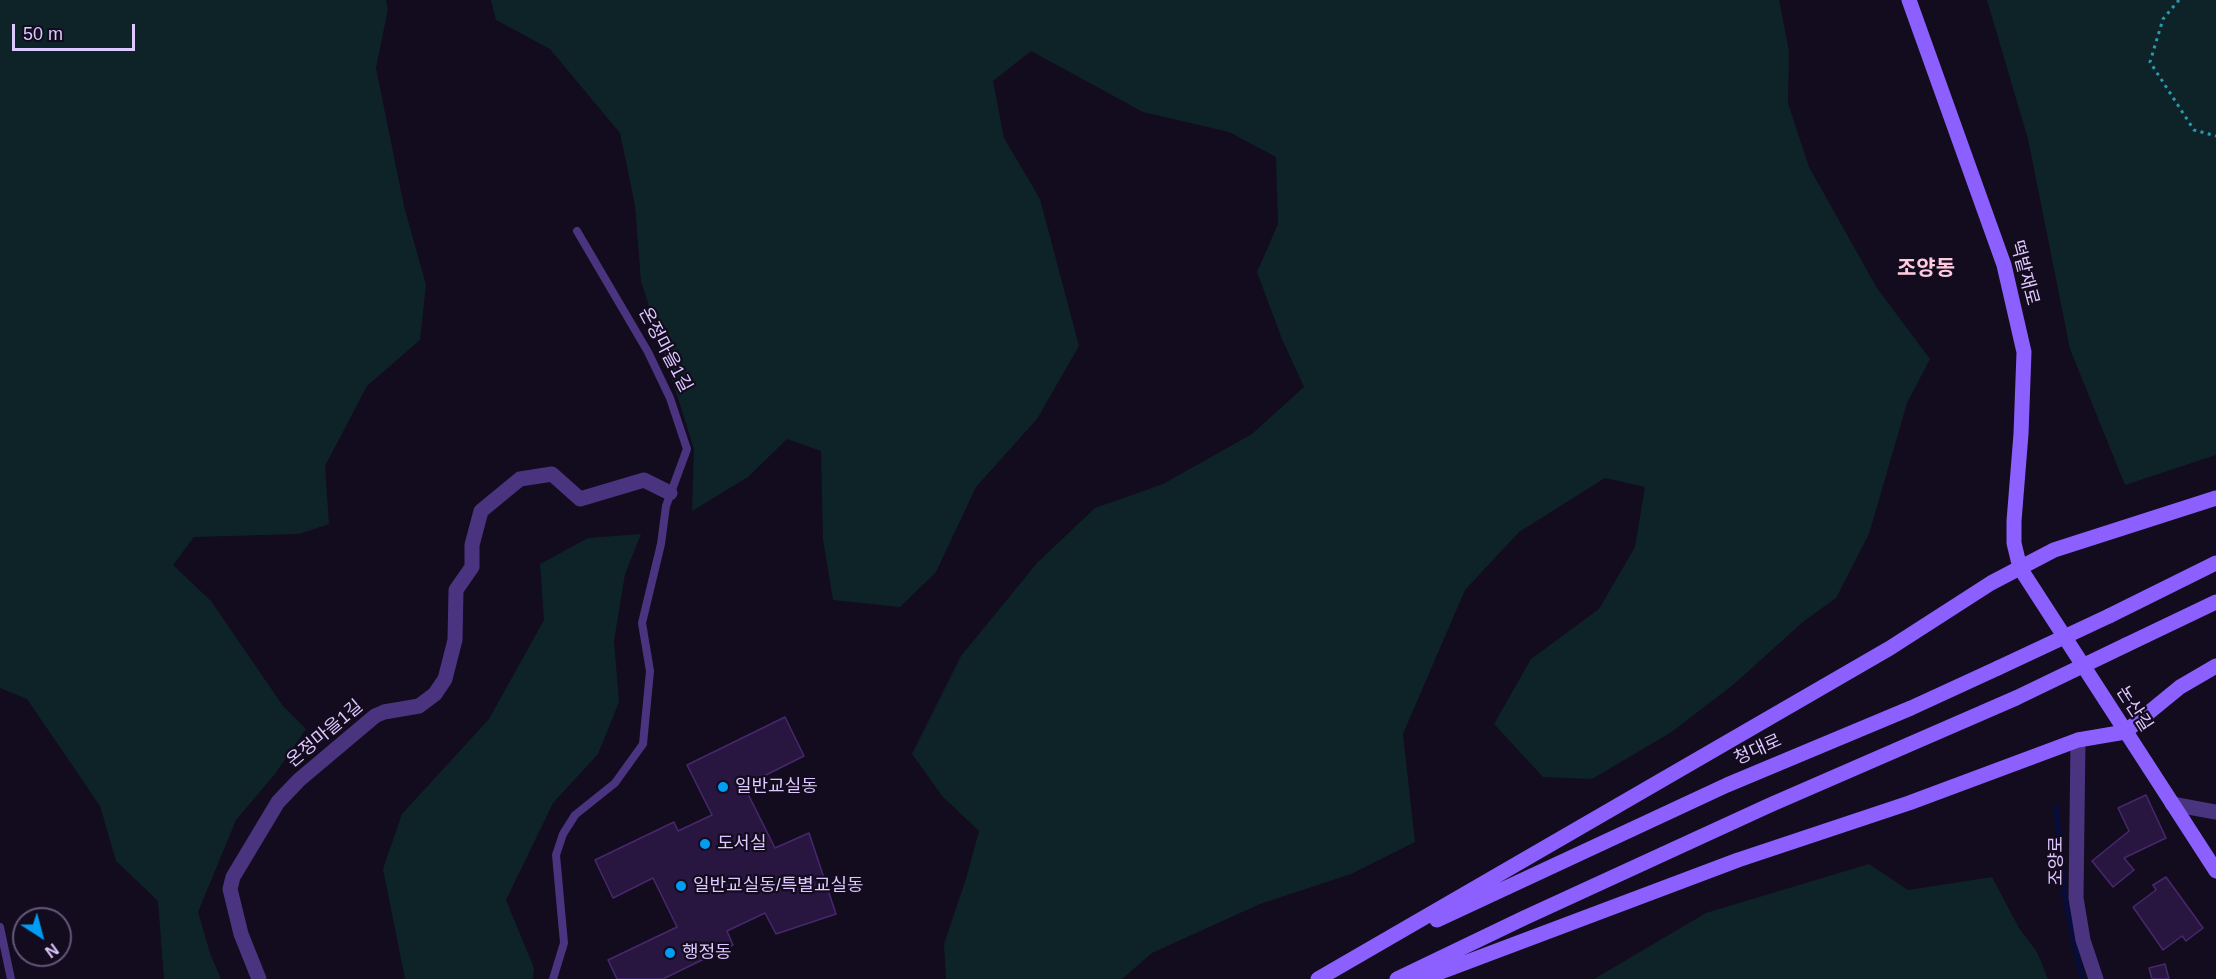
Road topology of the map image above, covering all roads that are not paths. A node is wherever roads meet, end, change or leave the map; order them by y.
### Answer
1 (1909, 0) edge
2 (577, 231) dead end
3 (670, 493) junction
4 (2216, 498) edge
5 (2216, 563) edge
6 (2020, 568) junction
7 (2216, 602) edge
8 (2216, 666) edge
9 (2125, 732) junction
10 (2078, 740) junction
11 (2172, 804) junction
12 (2216, 812) edge
13 (2216, 871) edge
14 (0, 927) edge
15 (10, 979) edge
16 (259, 979) edge
17 (553, 979) edge
18 (1318, 979) edge
19 (1397, 979) edge
20 (1422, 979) edge
21 (2096, 979) edge

1 - 6 street, 떡밭재로
2 - 3 lane, 온정마을1길
3 - 16 street, 온정마을1길
3 - 17 lane, 온정마을1길
4 - 6 street
5 - 18 street, 청대로, bridge
6 - 9 street, 논산길
6 - 18 street
7 - 19 street, bridge
8 - 9 street
9 - 10 street
9 - 11 street, 논산길
10 - 20 street
10 - 21 street, 조양로
11 - 12 street
11 - 13 street, 논산길
14 - 15 lane

